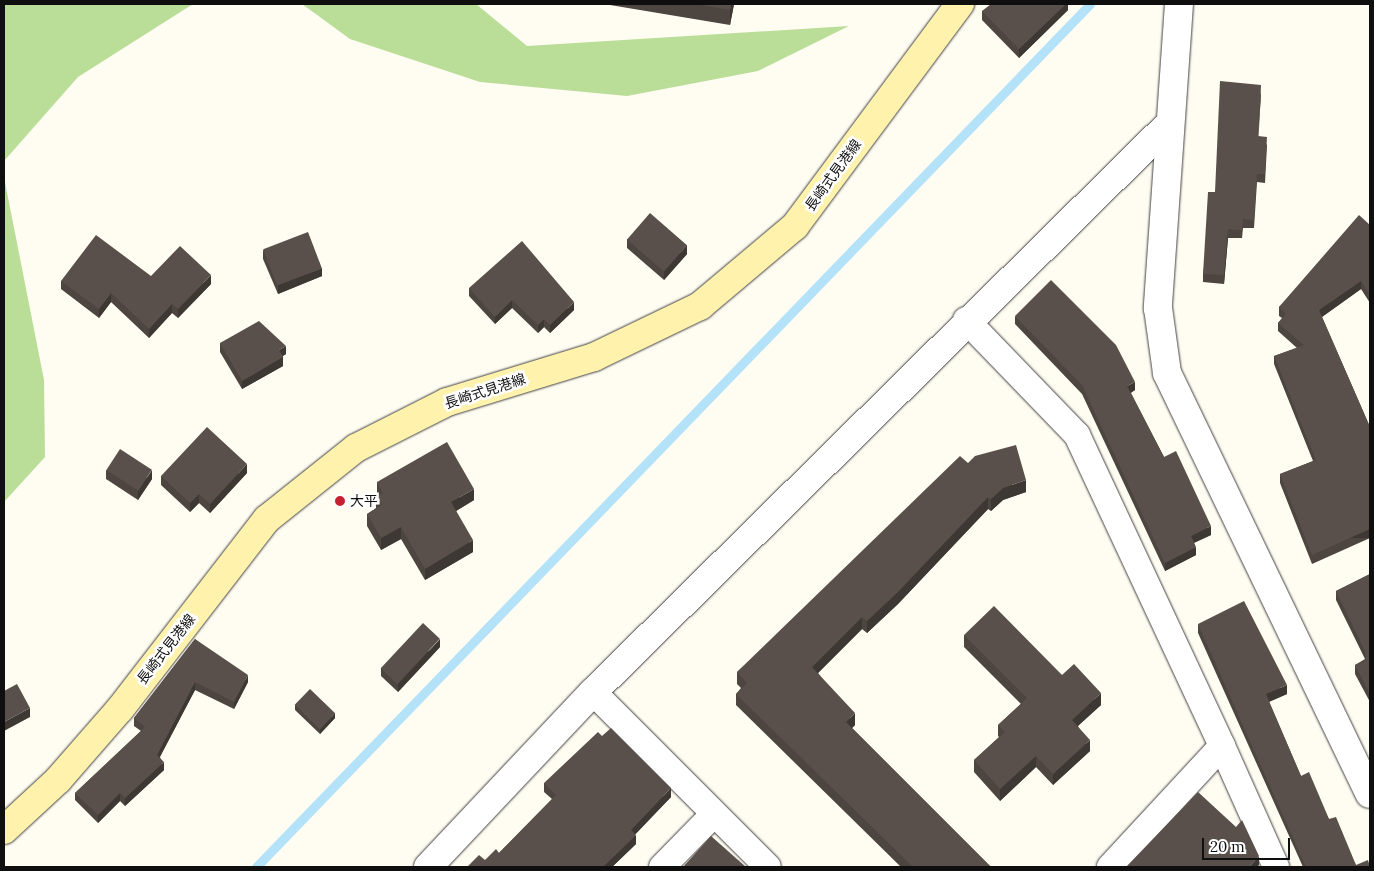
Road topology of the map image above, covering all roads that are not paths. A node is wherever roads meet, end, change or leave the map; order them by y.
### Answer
1 (960, 4) edge
2 (1179, 4) edge
3 (1168, 125) junction
4 (966, 320) junction
5 (594, 692) junction
6 (1222, 746) junction
7 (1370, 794) edge
8 (714, 814) junction
9 (4, 830) edge
10 (428, 867) edge
11 (662, 867) edge
12 (768, 867) edge
13 (1110, 867) edge
14 (1276, 867) edge

1 - 9 main road, 長崎式見港線
2 - 3 street
3 - 4 street
3 - 7 street
4 - 5 street
4 - 6 street
5 - 8 street
5 - 10 street
6 - 13 street
6 - 14 street
8 - 11 street
8 - 12 street

